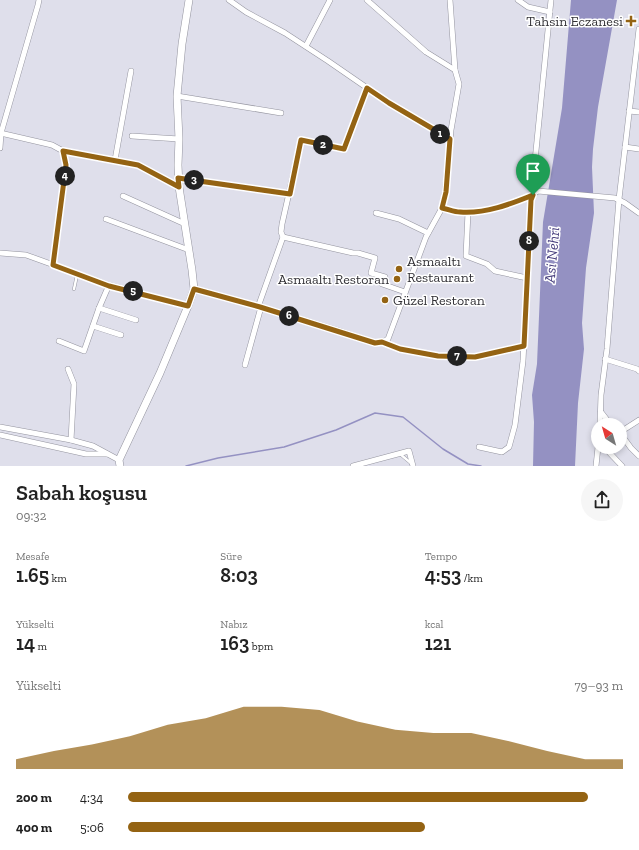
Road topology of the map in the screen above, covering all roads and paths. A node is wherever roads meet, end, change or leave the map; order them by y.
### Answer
1 (38, 0) edge
2 (189, 0) edge
3 (229, 0) edge
4 (330, 0) edge
5 (367, 0) edge
6 (450, 0) edge
7 (518, 0) edge
8 (551, 0) edge
9 (550, 12) junction
10 (639, 29) edge
11 (306, 46) junction
12 (455, 70) junction
13 (131, 71) dead end
14 (367, 88) junction
15 (177, 96) junction
16 (629, 110) junction
17 (281, 112) dead end
18 (639, 112) edge
19 (1, 133) edge
20 (132, 136) dead end
21 (179, 139) junction
22 (450, 139) junction
23 (625, 147) junction
24 (0, 148) edge
25 (639, 149) edge
26 (63, 151) junction
27 (115, 160) junction
28 (178, 178) junction
29 (179, 187) junction
30 (290, 194) junction
31 (533, 195) junction
32 (123, 196) dead end
33 (619, 199) junction
34 (442, 208) junction
35 (468, 212) junction
36 (376, 213) dead end
37 (639, 213) edge
38 (106, 219) dead end
39 (185, 224) junction
40 (428, 233) junction
41 (283, 237) junction
42 (189, 250) junction
43 (0, 253) edge
44 (53, 265) junction
45 (77, 275) junction
46 (527, 278) junction
47 (109, 286) junction
48 (74, 289) dead end
49 (194, 289) junction
50 (405, 292) junction
51 (188, 306) junction
52 (259, 307) junction
53 (99, 308) junction
54 (136, 320) dead end
55 (93, 326) junction
56 (121, 336) dead end
57 (59, 341) dead end
58 (382, 342) junction
59 (524, 346) junction
60 (606, 359) junction
61 (245, 365) dead end
62 (68, 369) dead end
63 (639, 371) edge
64 (601, 412) junction
65 (601, 418) edge
66 (606, 418) edge
67 (639, 420) edge
68 (0, 427) edge
69 (627, 428) edge
70 (0, 435) edge
71 (71, 440) junction
72 (627, 444) edge
73 (479, 447) dead end
74 (108, 454) junction
75 (597, 454) edge
76 (611, 454) edge
77 (639, 456) edge
78 (120, 463) edge
79 (413, 465) edge
80 (355, 466) edge
81 (596, 466) edge
82 (622, 466) edge

1 - 19 street
2 - 15 street
3 - 11 street
4 - 11 street
5 - 12 street
6 - 12 street
7 - 9 street
8 - 9 street
9 - 31 street
10 - 16 street
11 - 14 street
12 - 22 street
13 - 27 street
14 - 22 street
14 - 30 street
15 - 17 street
15 - 21 street
16 - 18 street
16 - 23 street
19 - 24 street
19 - 26 street
20 - 21 street
21 - 28 street
22 - 34 street
23 - 25 street
23 - 33 street
26 - 27 street
26 - 44 street
27 - 29 street
28 - 29 street
28 - 30 street
29 - 39 street
30 - 41 street
31 - 33 street
31 - 35 street
31 - 46 street
32 - 39 street
33 - 37 street
33 - 60 street
34 - 35 street
34 - 40 street
35 - 46 street
36 - 40 street
38 - 42 street
39 - 42 street
40 - 50 street
41 - 50 street
41 - 52 street
42 - 49 street
43 - 44 street
44 - 45 street
45 - 47 street
45 - 48 lane
46 - 59 street
47 - 51 street
47 - 53 street
49 - 51 street
49 - 52 street
50 - 58 street
51 - 78 street
52 - 58 street
52 - 61 street
53 - 54 street
53 - 55 street
55 - 56 street
55 - 57 street
58 - 59 street
59 - 73 street
60 - 63 street
60 - 64 street
62 - 71 street
64 - 65 street
64 - 66 street
67 - 69 street
68 - 71 street
70 - 74 street
71 - 74 street
72 - 77 street
74 - 78 street
75 - 81 street
76 - 82 street
79 - 80 street

